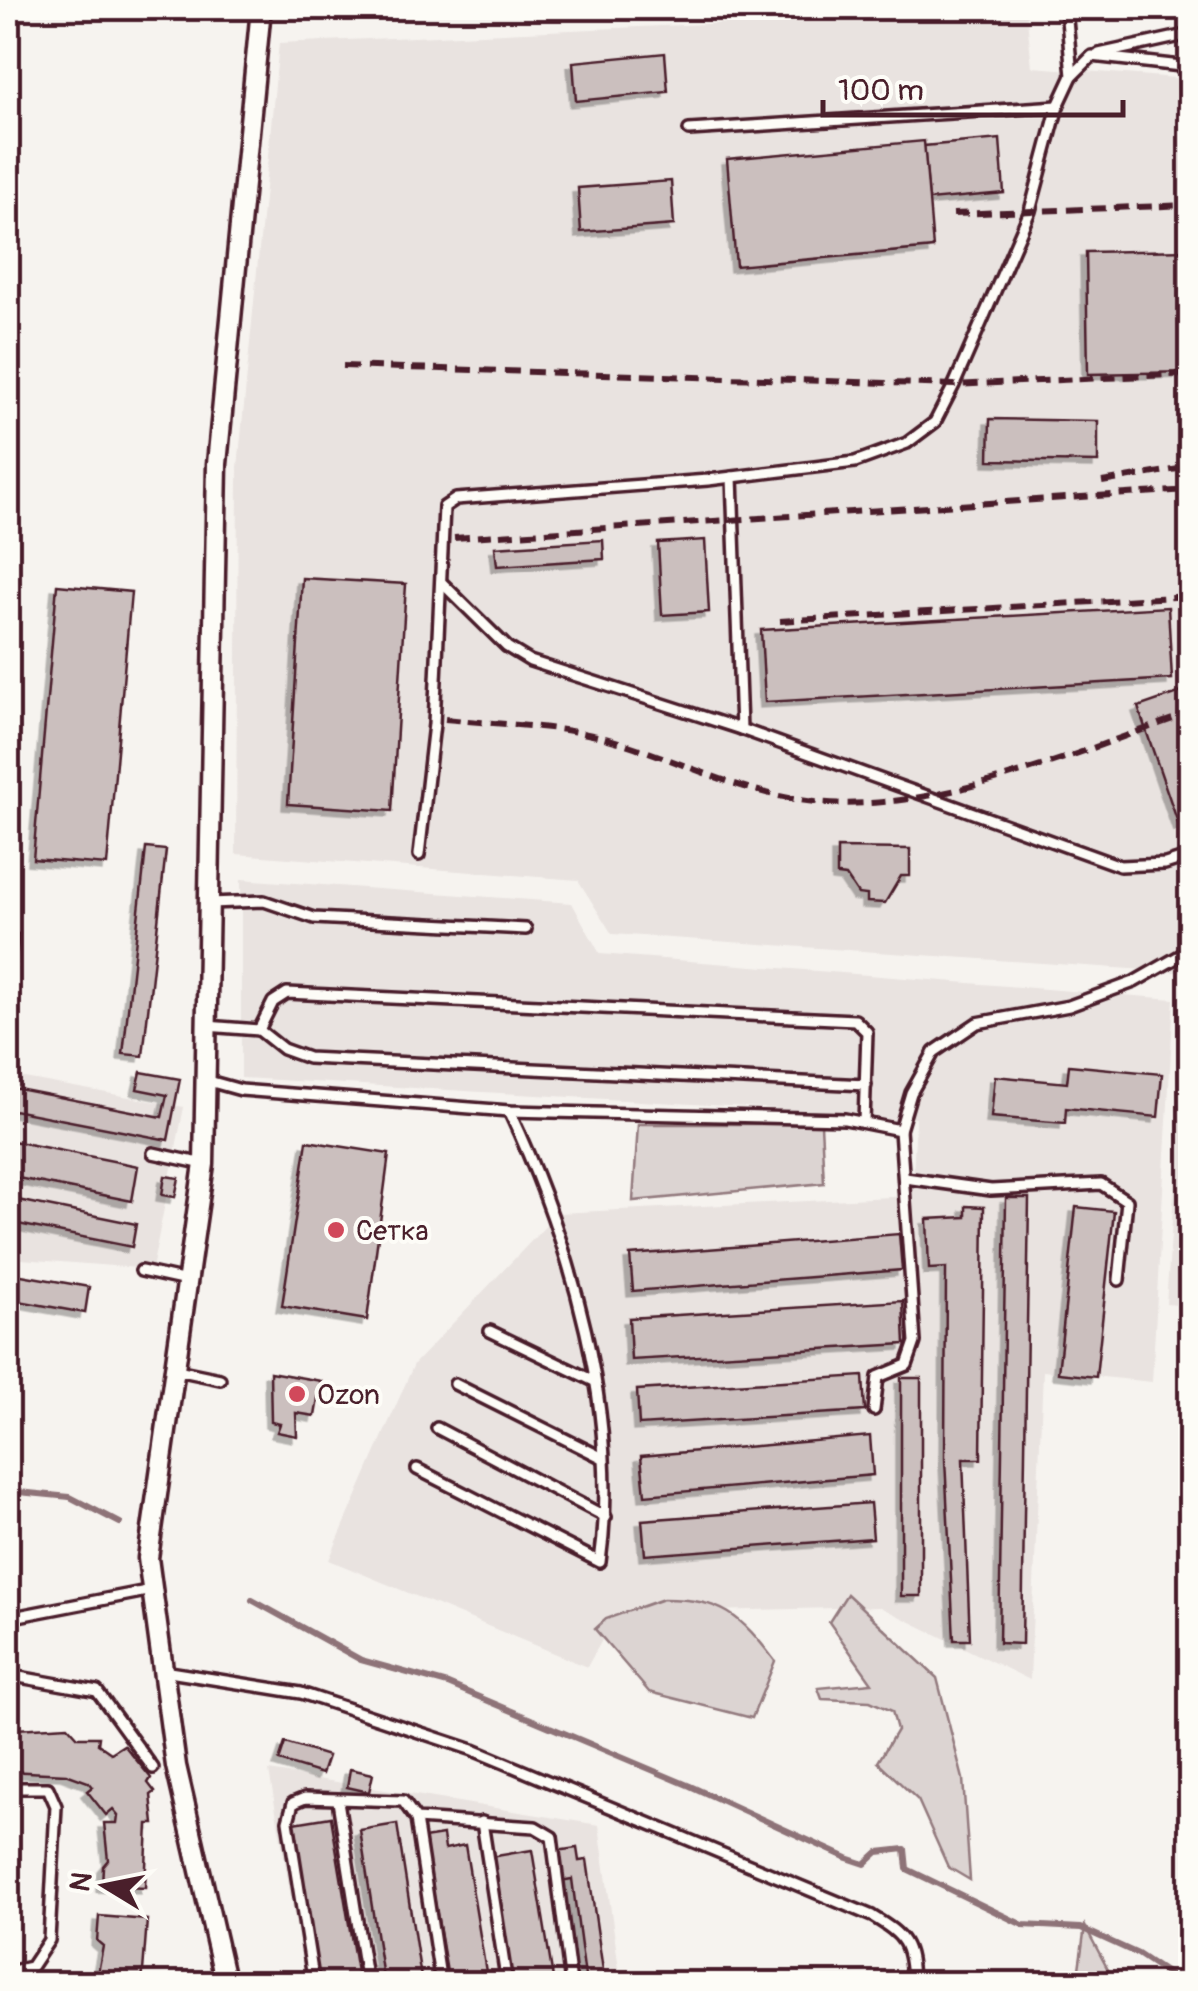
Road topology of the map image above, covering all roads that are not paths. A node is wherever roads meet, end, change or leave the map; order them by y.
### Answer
1 (261, 8) edge
2 (1066, 8) edge
3 (1190, 34) edge
4 (1092, 56) junction
5 (1190, 67) edge
6 (1072, 76) junction
7 (1058, 106) junction
8 (689, 130) dead end
9 (732, 477) junction
10 (440, 581) junction
11 (742, 729) junction
12 (419, 855) dead end
13 (1190, 856) edge
14 (209, 904) junction
15 (526, 929) dead end
16 (1190, 950) edge
17 (206, 1026) junction
18 (259, 1030) junction
19 (205, 1080) junction
20 (866, 1086) junction
21 (509, 1111) junction
22 (864, 1122) junction
23 (900, 1130) junction
24 (154, 1154) dead end
25 (204, 1164) junction
26 (905, 1178) junction
27 (141, 1271) dead end
28 (1119, 1280) dead end
29 (190, 1282) junction
30 (490, 1331) dead end
31 (177, 1370) junction
32 (220, 1379) dead end
33 (594, 1381) junction
34 (456, 1384) dead end
35 (874, 1410) dead end
36 (436, 1428) dead end
37 (603, 1458) junction
38 (417, 1469) dead end
39 (606, 1517) junction
40 (152, 1590) junction
41 (8, 1618) edge
42 (164, 1670) junction
43 (8, 1674) edge
44 (153, 1768) dead end
45 (8, 1788) edge
46 (338, 1801) junction
47 (416, 1820) junction
48 (482, 1822) junction
49 (8, 1972) edge
50 (226, 1984) edge
51 (314, 1984) edge
52 (367, 1984) edge
53 (442, 1984) edge
54 (507, 1984) edge
55 (571, 1984) edge
56 (912, 1984) edge

1 - 14 street
2 - 6 lane
3 - 4 lane
4 - 5 lane
4 - 6 lane
6 - 7 lane
7 - 8 lane
7 - 9 lane
9 - 10 lane
9 - 11 lane
10 - 11 lane
10 - 12 lane
11 - 13 lane
14 - 15 lane
14 - 17 street
16 - 23 lane
17 - 18 lane
17 - 19 street
18 - 20 lane
18 - 20 lane
19 - 21 lane
19 - 25 street
20 - 22 lane
21 - 22 lane
21 - 33 lane
22 - 23 lane
23 - 26 lane
24 - 25 lane
25 - 29 street
26 - 28 lane
26 - 35 lane
27 - 29 lane
29 - 31 street
30 - 33 lane
31 - 32 lane
31 - 40 street
33 - 37 lane
34 - 37 lane
36 - 39 lane
37 - 39 lane
38 - 39 lane
40 - 41 lane
40 - 42 street
42 - 50 street
42 - 56 lane
43 - 44 lane
45 - 49 lane
46 - 47 lane
46 - 51 lane
46 - 52 lane
47 - 48 lane
47 - 53 lane
48 - 54 lane
48 - 55 lane

